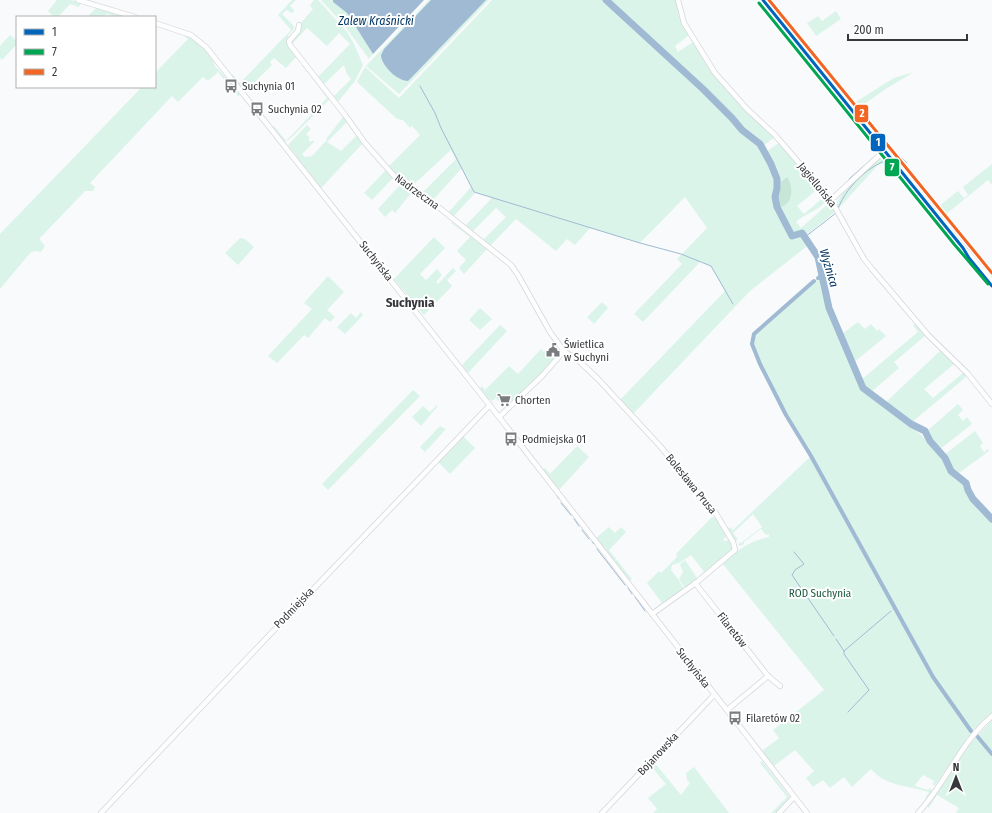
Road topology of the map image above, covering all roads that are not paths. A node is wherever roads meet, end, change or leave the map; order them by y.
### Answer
1 (78, 0) edge
2 (678, 0) edge
3 (763, 0) edge
4 (132, 16) edge
5 (156, 23) edge
6 (299, 25) dead end
7 (884, 151) junction
8 (831, 200) junction
9 (963, 248) junction
10 (992, 281) edge
11 (992, 286) edge
12 (564, 350) junction
13 (992, 403) edge
14 (490, 405) junction
15 (632, 416) joint
16 (499, 417) junction
17 (695, 583) junction
18 (652, 614) junction
19 (768, 676) junction
20 (780, 686) dead end
21 (714, 695) junction
22 (727, 710) junction
23 (992, 716) edge
24 (794, 797) junction
25 (101, 813) edge
26 (602, 813) edge
27 (779, 813) edge
28 (807, 813) edge
29 (918, 813) edge

1 - 4 street
2 - 8 street, Jagiellońska
3 - 7 street
5 - 14 street, Suchyńska
6 - 12 street, Nadrzeczna
7 - 8 street
7 - 9 street
8 - 13 street, Jagiellońska
9 - 10 street
9 - 11 street
12 - 15 street, Nadrzeczna
12 - 16 street
14 - 16 street, Suchyńska
14 - 25 street, Podmiejska
15 - 17 street, Bolesława Prusa
16 - 18 street, Suchyńska
17 - 18 street, Bolesława Prusa
17 - 19 street, Filaretów
18 - 21 street, Suchyńska
19 - 20 street, Filaretów
19 - 22 street
21 - 22 street, Suchyńska
21 - 26 street, Bojanowska
22 - 24 street, Suchyńska
23 - 29 street
24 - 27 street
24 - 28 street, Suchyńska

